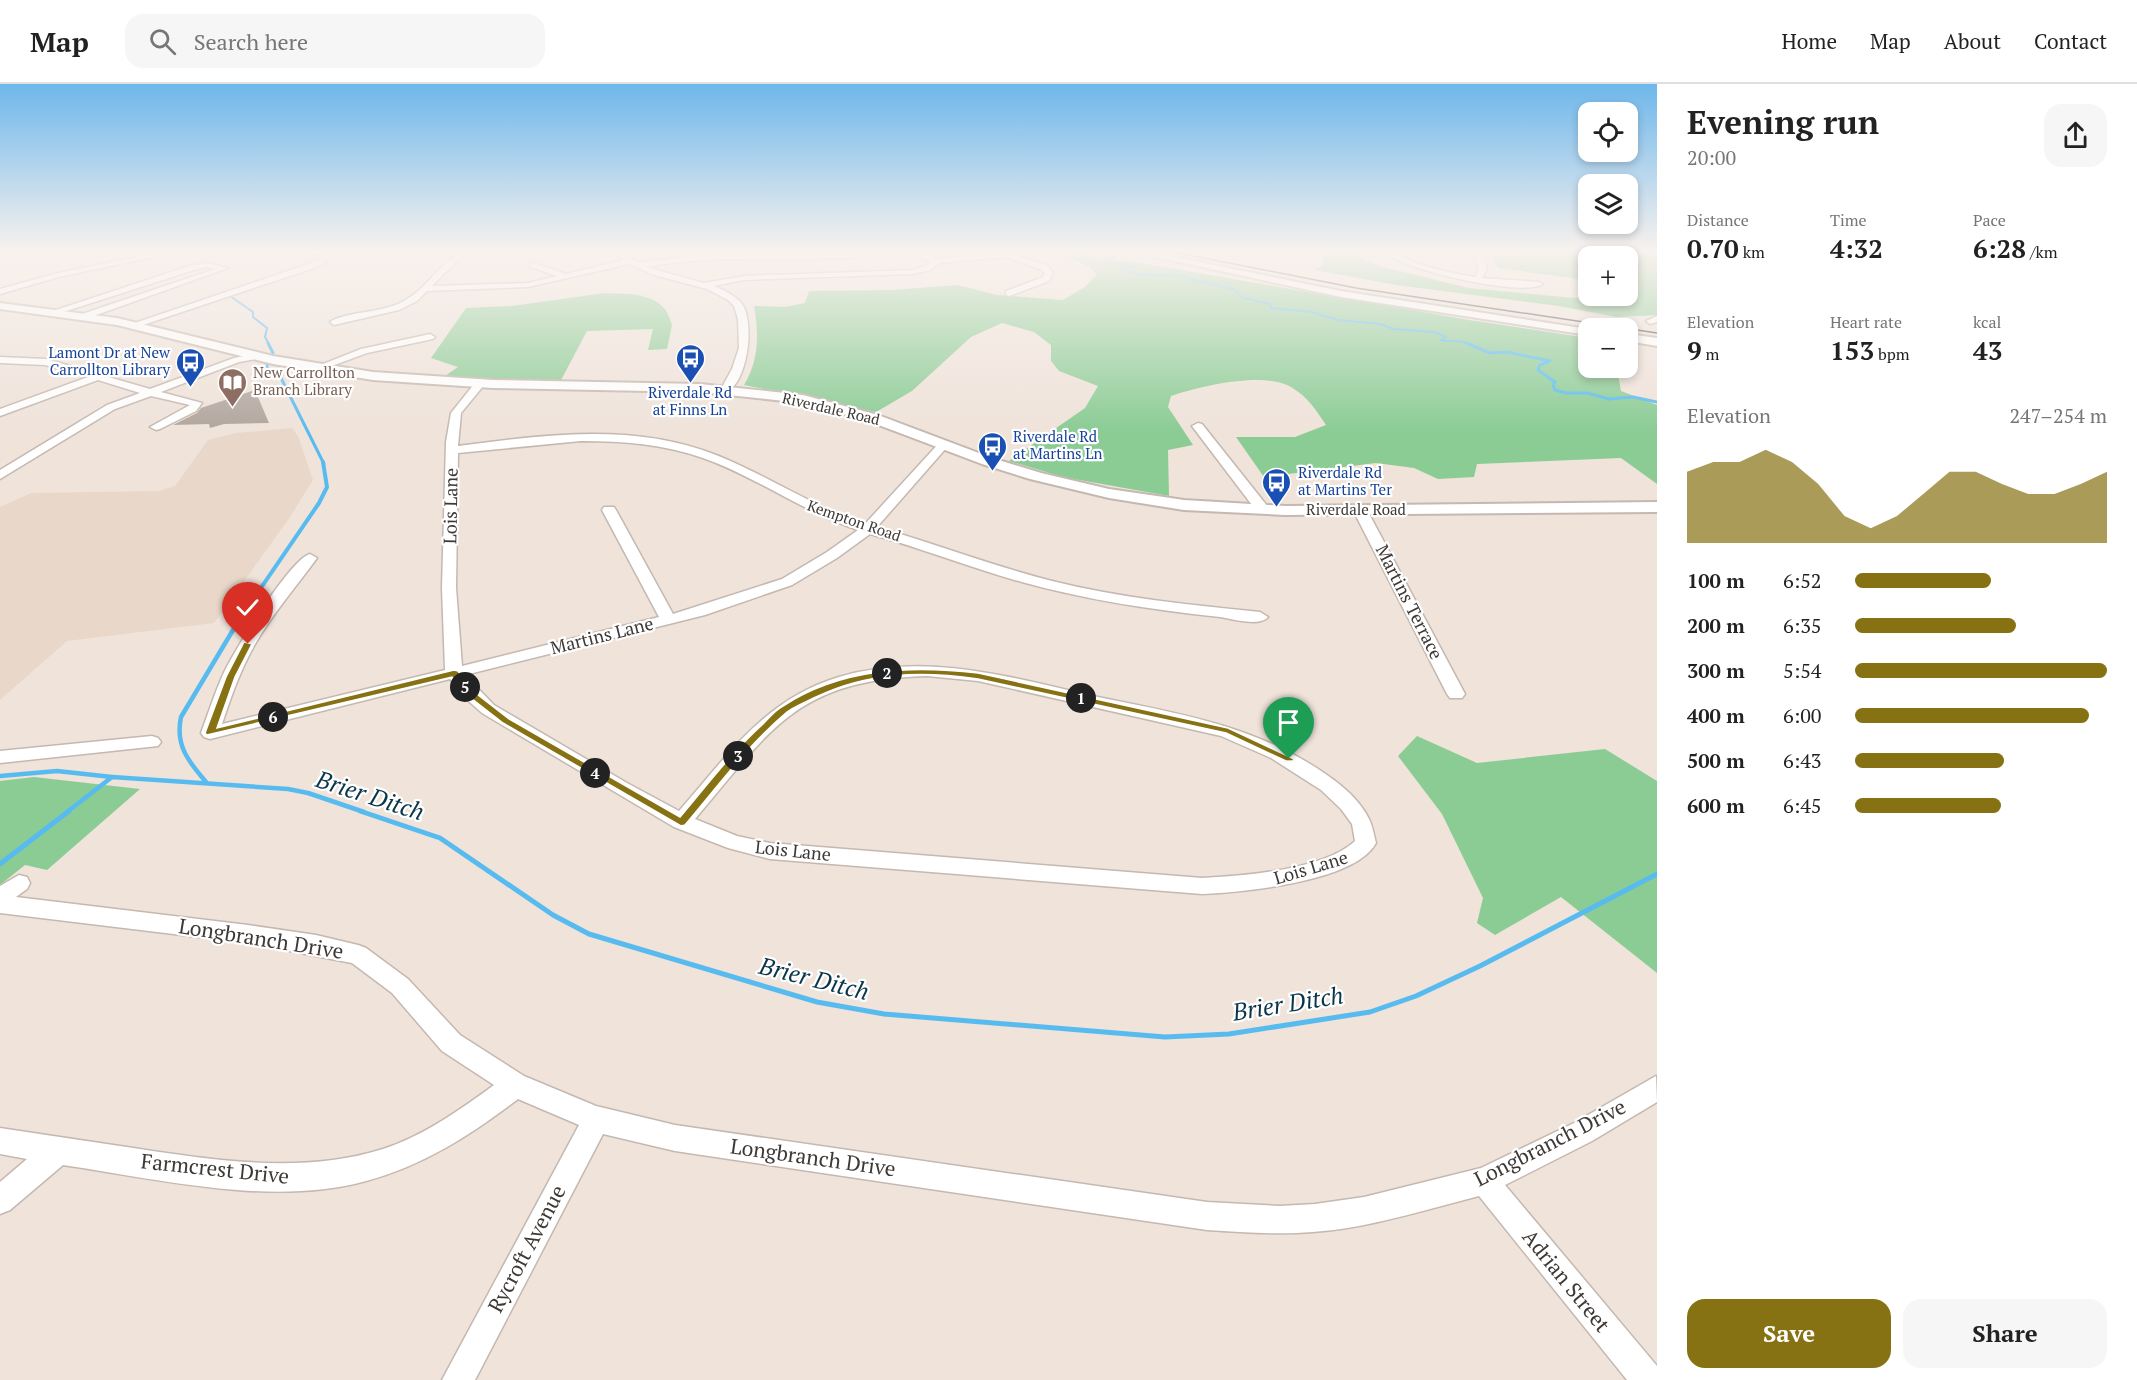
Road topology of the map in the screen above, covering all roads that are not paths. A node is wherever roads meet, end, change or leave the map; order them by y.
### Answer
1 (40, 310) edge
2 (59, 310) edge
3 (101, 310) edge
4 (177, 310) edge
5 (384, 310) edge
6 (739, 310) edge
7 (1448, 310) edge
8 (1481, 310) edge
9 (54, 312) junction
10 (85, 316) junction
11 (334, 322) dead end
12 (134, 325) junction
13 (1578, 325) edge
14 (1578, 330) edge
15 (1638, 334) edge
16 (430, 337) dead end
17 (1657, 337) edge
18 (1638, 339) edge
19 (1657, 342) edge
20 (258, 356) junction
21 (19, 359) junction
22 (0, 360) edge
23 (318, 368) junction
24 (0, 370) edge
25 (98, 377) junction
26 (479, 385) junction
27 (726, 389) junction
28 (149, 392) junction
29 (162, 396) junction
30 (0, 414) edge
31 (86, 423) junction
32 (1198, 426) dead end
33 (156, 427) dead end
34 (944, 444) junction
35 (452, 450) junction
36 (0, 474) edge
37 (1657, 507) edge
38 (609, 510) dead end
39 (1263, 510) junction
40 (1360, 510) junction
41 (868, 529) junction
42 (310, 558) dead end
43 (1260, 617) dead end
44 (668, 620) junction
45 (454, 673) junction
46 (1456, 694) dead end
47 (152, 742) dead end
48 (0, 757) edge
49 (681, 822) junction
50 (19, 883) dead end
51 (0, 898) edge
52 (0, 904) edge
53 (515, 1085) junction
54 (1656, 1088) edge
55 (596, 1119) junction
56 (0, 1141) edge
57 (58, 1151) junction
58 (1484, 1181) junction
59 (0, 1200) edge
60 (458, 1380) edge
61 (1647, 1380) edge

1 - 9 main road, Riverdale Road
2 - 9 street
3 - 10 street
4 - 12 street
5 - 11 street
6 - 27 street
7 - 14 main road
8 - 13 main road
9 - 10 main road, Riverdale Road
10 - 12 main road, Riverdale Road
12 - 20 main road, Riverdale Road
15 - 17 main road
16 - 23 street
18 - 19 main road
20 - 23 main road, Riverdale Road
20 - 28 street
20 - 29 street
21 - 22 street
21 - 24 street
21 - 25 street
23 - 26 main road, Riverdale Road
25 - 28 street
25 - 30 street
26 - 27 main road, Riverdale Road
26 - 35 street, Lois Lane
27 - 34 main road, Riverdale Road
28 - 29 street
28 - 31 street
29 - 31 street
29 - 33 street
31 - 36 street
32 - 39 street
34 - 39 main road, Riverdale Road
34 - 41 street, Martins Lane
35 - 41 street, Kempton Road
35 - 45 street, Lois Lane
37 - 40 main road, Riverdale Road
38 - 44 street
39 - 40 main road, Riverdale Road
40 - 46 street, Martins Terrace
41 - 43 street, Kempton Road
41 - 44 street, Martins Lane
42 - 45 street, Martins Lane
44 - 45 street, Martins Lane
45 - 49 street, Lois Lane
47 - 48 street
49 - 49 street, Lois Lane
50 - 51 street
52 - 53 street, Longbranch Drive
53 - 55 street, Longbranch Drive
53 - 57 street, Farmcrest Drive
54 - 58 street, Longbranch Drive
55 - 58 street, Longbranch Drive
55 - 60 street, Rycroft Avenue
56 - 57 street, Farmcrest Drive
57 - 59 street
58 - 61 street, Adrian Street

